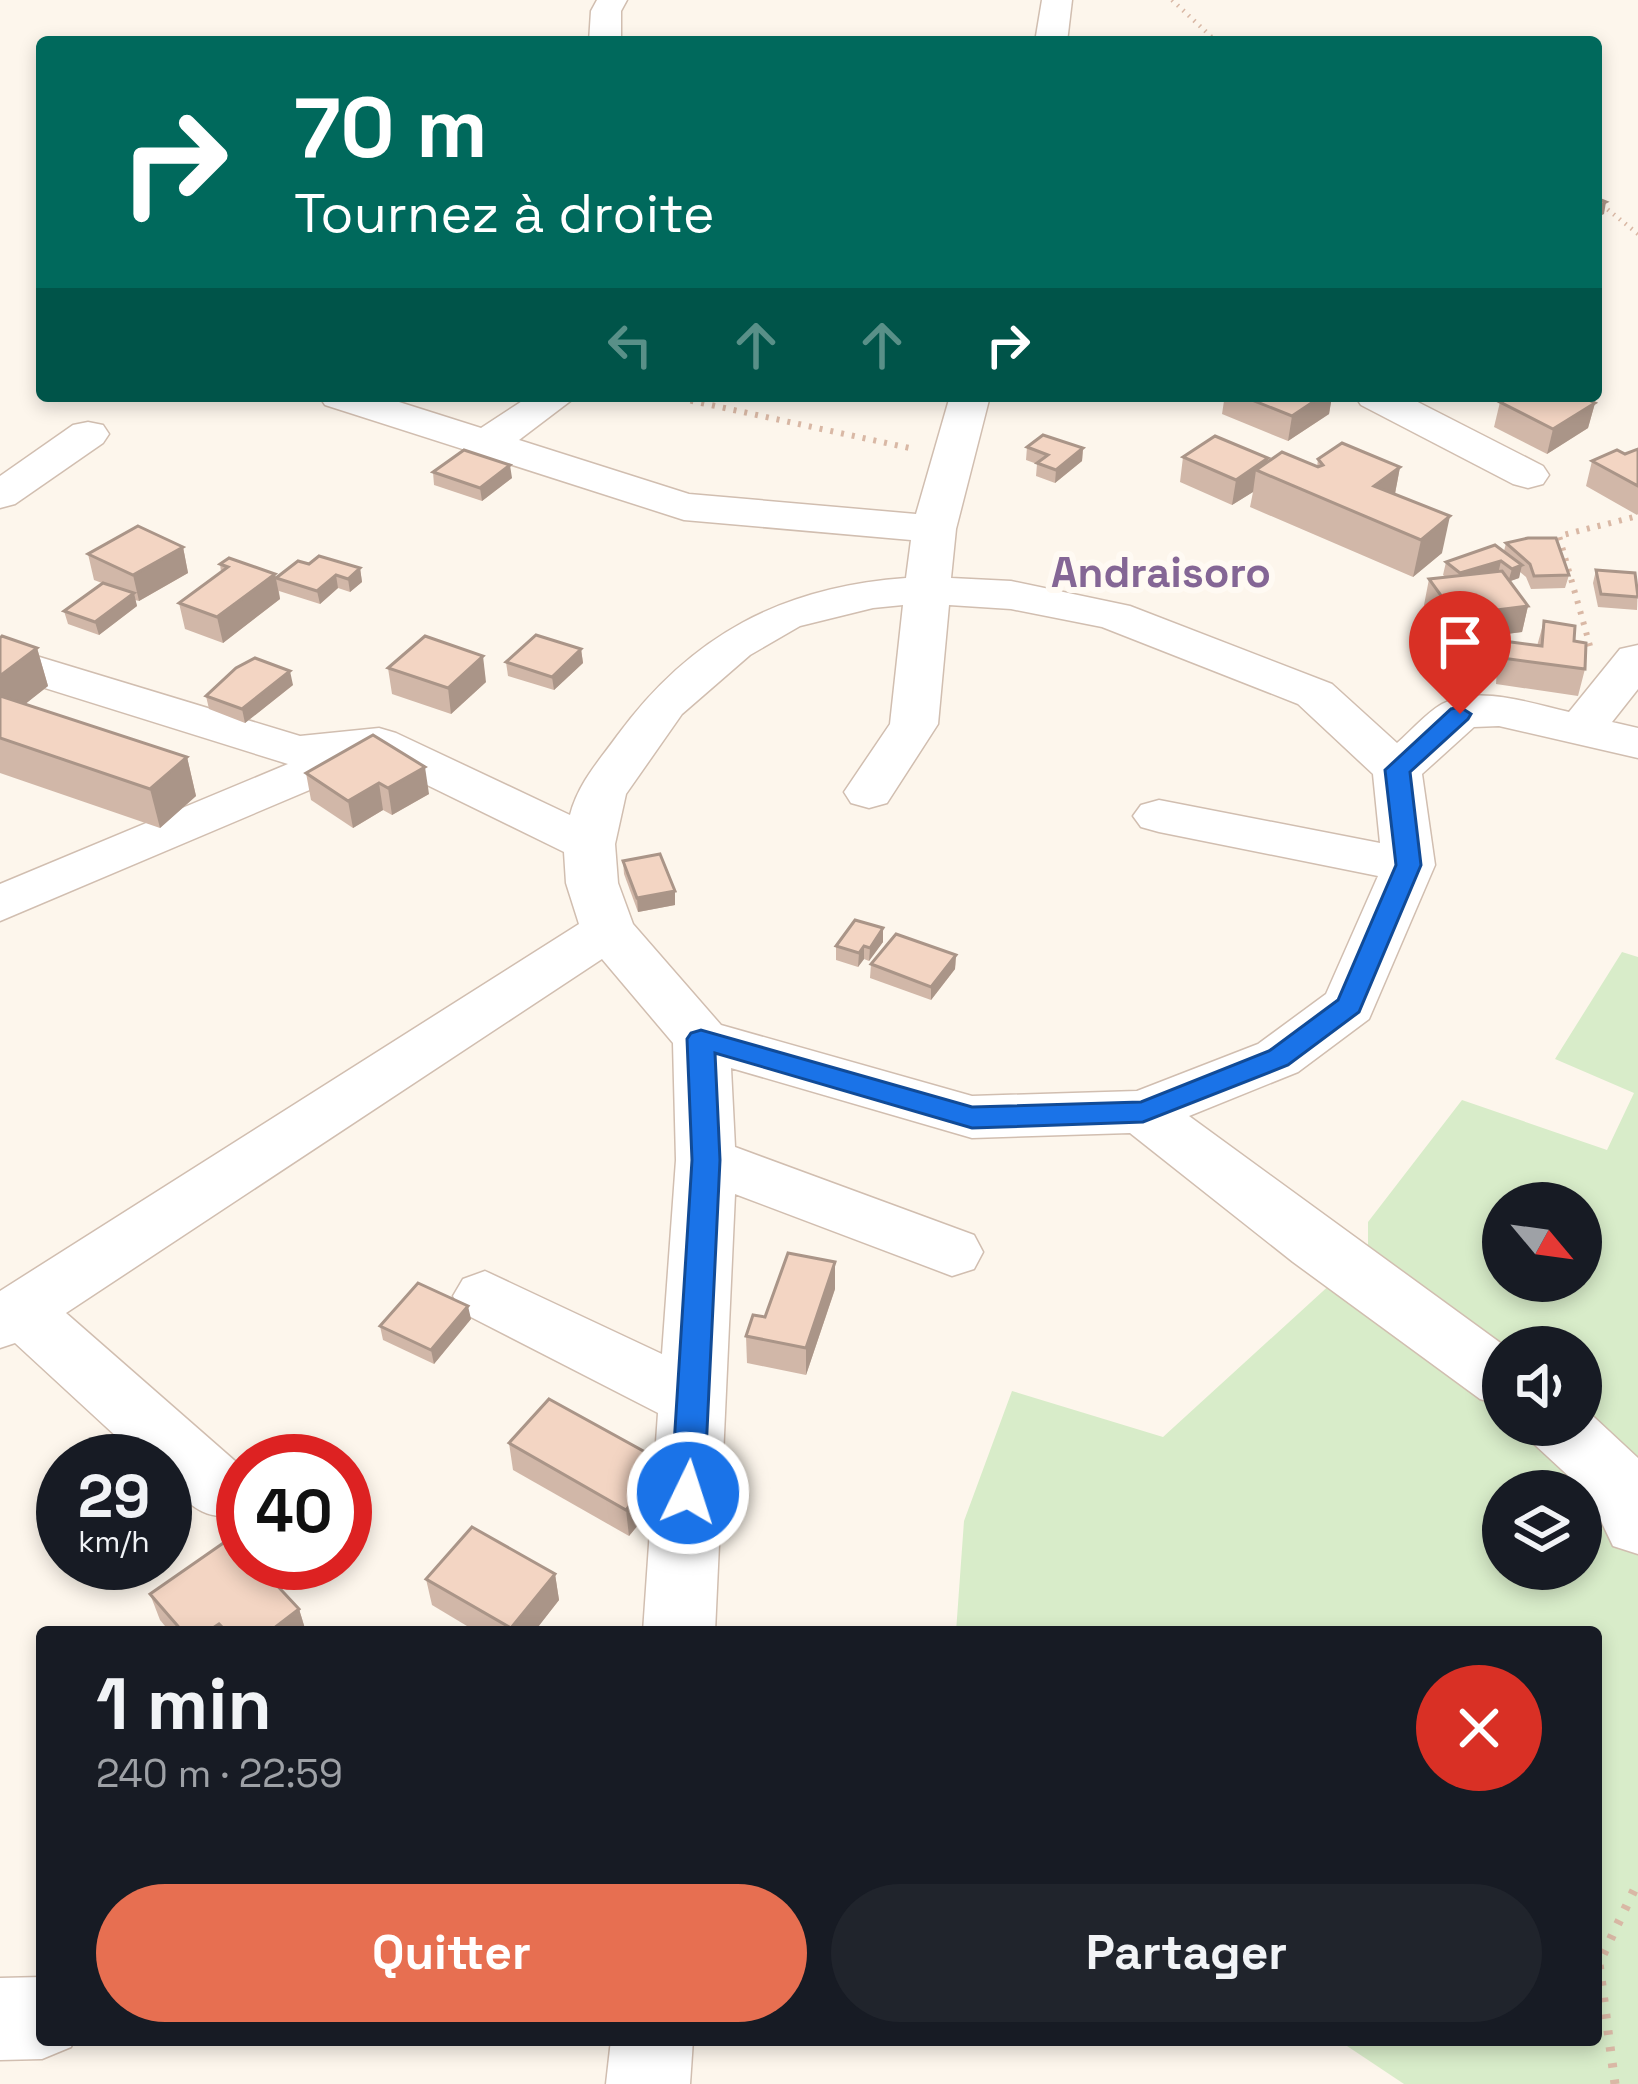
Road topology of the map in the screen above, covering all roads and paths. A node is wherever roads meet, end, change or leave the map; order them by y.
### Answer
1 (612, 0) edge
2 (1058, 0) edge
3 (1172, 0) edge
4 (605, 36) edge
5 (1052, 36) edge
6 (1211, 36) edge
7 (1602, 205) edge
8 (1638, 234) edge
9 (358, 402) edge
10 (548, 402) edge
11 (697, 402) edge
12 (968, 402) edge
13 (1388, 402) edge
14 (88, 434) dead end
15 (487, 443) junction
16 (953, 457) junction
17 (1528, 475) dead end
18 (0, 495) edge
19 (1638, 516) edge
20 (934, 529) junction
21 (930, 590) junction
22 (1614, 655) edge
23 (0, 659) edge
24 (1582, 728) junction
25 (379, 743) junction
26 (1638, 743) edge
27 (1397, 770) junction
28 (869, 792) dead end
29 (1159, 816) dead end
30 (589, 844) junction
31 (1409, 865) junction
32 (0, 904) edge
33 (608, 930) junction
34 (701, 1039) junction
35 (1143, 1112) junction
36 (706, 1160) junction
37 (952, 1252) dead end
38 (485, 1296) dead end
39 (10, 1316) edge
40 (1482, 1366) edge
41 (694, 1400) junction
42 (1581, 1446) edge
43 (216, 1486) edge
44 (1638, 1525) edge
45 (679, 1626) edge
46 (1638, 1882) edge
47 (1602, 1957) edge
48 (1602, 1984) edge
49 (36, 2018) edge
50 (0, 2019) edge
51 (651, 2046) edge
52 (648, 2084) edge
53 (1616, 2084) edge

1 - 4 street
2 - 5 street
3 - 6 path
7 - 8 path
9 - 15 street
10 - 15 street
11 - 16 path
12 - 16 street
13 - 17 street
14 - 18 street
15 - 20 street
16 - 20 street
19 - 22 path
20 - 21 street
21 - 27 street
21 - 28 street
21 - 30 street
22 - 24 street
23 - 25 street
24 - 26 street
24 - 27 street
25 - 30 street
25 - 32 street
27 - 31 street
29 - 31 street
30 - 33 street
31 - 35 street
33 - 34 street
33 - 39 street
34 - 35 street
34 - 36 street
35 - 40 street
36 - 37 street
36 - 41 street
38 - 41 street
39 - 43 street
41 - 45 street
42 - 44 street
46 - 47 path
48 - 53 path
49 - 50 street
51 - 52 street

